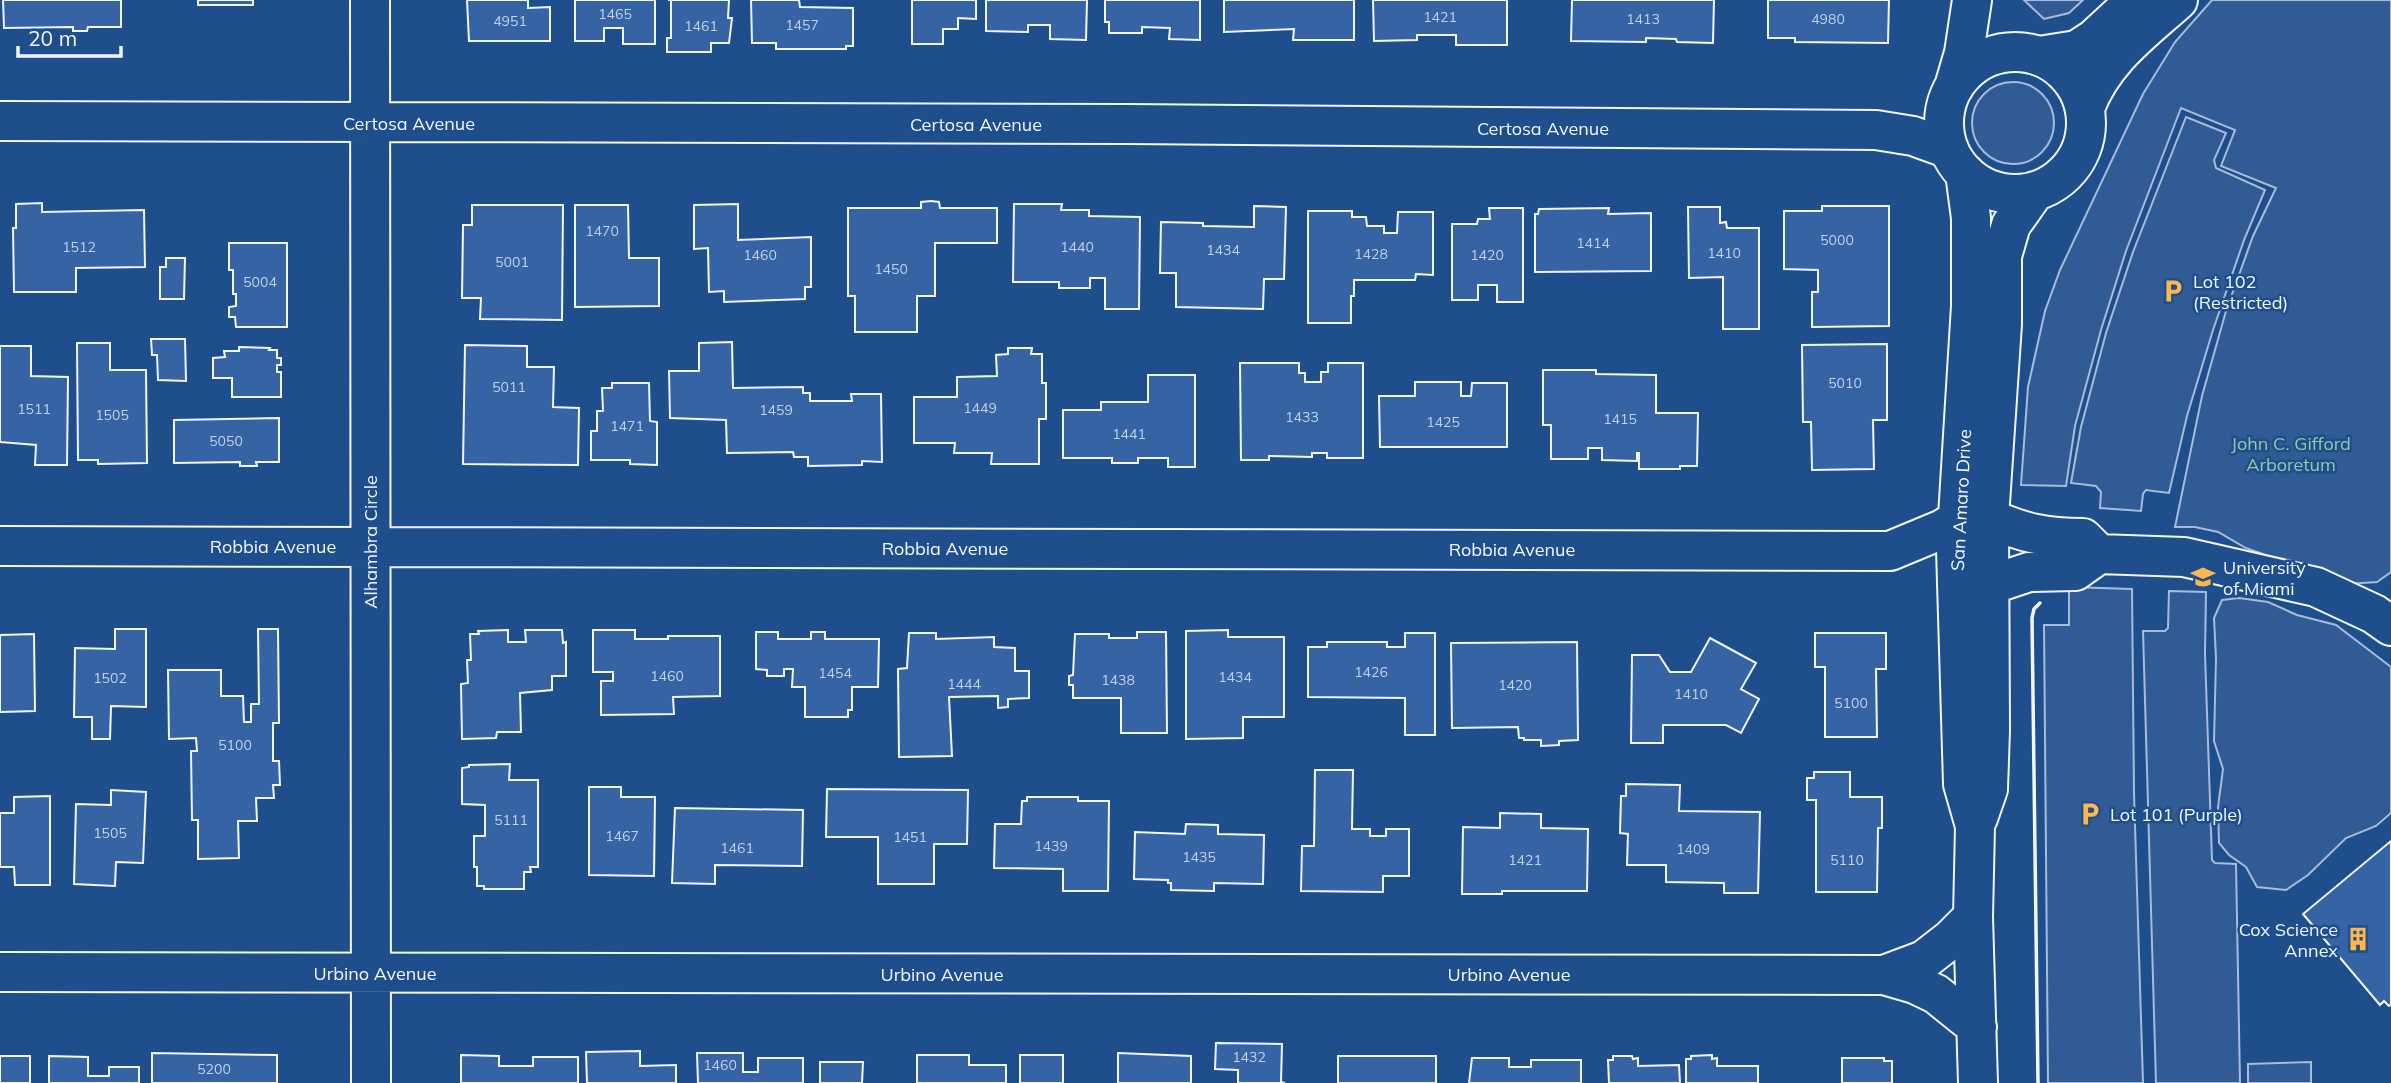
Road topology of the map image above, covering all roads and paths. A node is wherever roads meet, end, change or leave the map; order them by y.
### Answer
1 (370, 0) edge
2 (1972, 0) edge
3 (1987, 0) edge
4 (2136, 0) edge
5 (2178, 0) edge
6 (2028, 54) junction
7 (1954, 87) junction
8 (2085, 108) junction
9 (0, 121) edge
10 (370, 123) junction
11 (1957, 161) junction
12 (2035, 191) junction
13 (0, 546) edge
14 (370, 546) junction
15 (1890, 551) junction
16 (1977, 551) junction
17 (2099, 554) junction
18 (2391, 626) edge
19 (1973, 917) junction
20 (0, 972) edge
21 (372, 973) junction
22 (1884, 975) junction
23 (1977, 1027) junction
24 (371, 1083) edge
25 (1978, 1083) edge

1 - 10 street, Alhambra Circle
2 - 7 street
3 - 6 street
4 - 6 street
5 - 8 street
6 - 7 street
6 - 8 street
7 - 11 street
8 - 12 street
9 - 10 street, Certosa Avenue
10 - 11 street, Certosa Avenue
10 - 14 street, Alhambra Circle
11 - 12 street
11 - 16 street, San Amaro Drive
12 - 16 street, San Amaro Drive
13 - 14 street, Robbia Avenue
14 - 15 street, Robbia Avenue
14 - 21 street, Alhambra Circle
15 - 16 street, Robbia Avenue
15 - 16 street, Robbia Avenue
16 - 17 street
16 - 17 street
16 - 19 street, San Amaro Drive
17 - 18 street
19 - 22 street, Urbino Avenue
19 - 23 street, San Amaro Drive
20 - 21 street, Urbino Avenue
21 - 22 street, Urbino Avenue
21 - 24 street, Alhambra Circle
22 - 23 street, Urbino Avenue
23 - 25 street, San Amaro Drive

